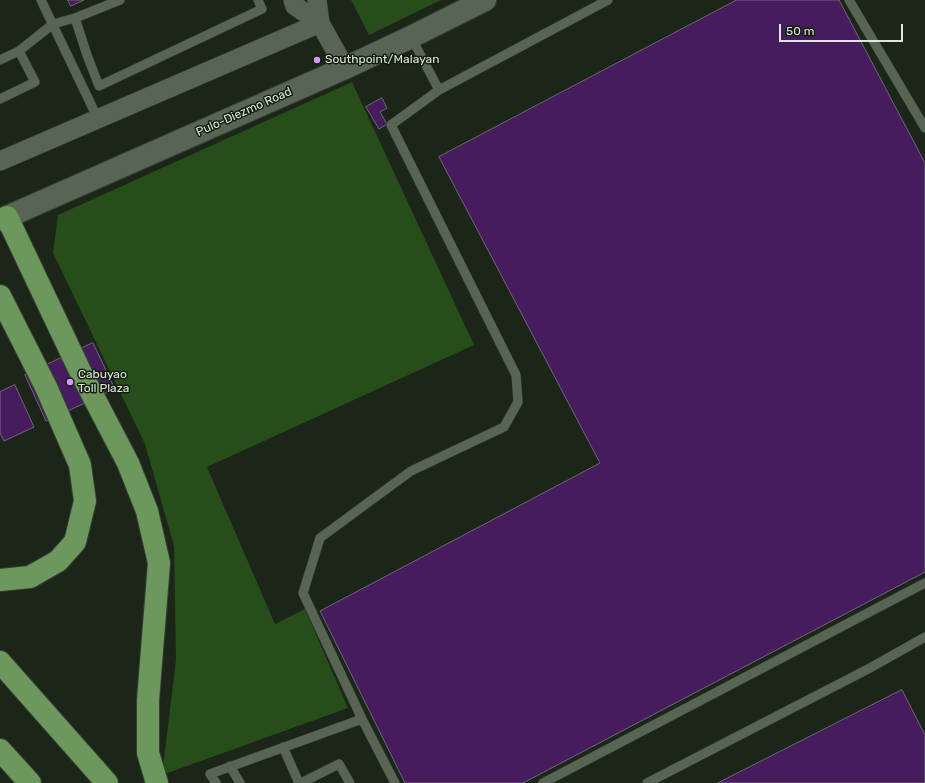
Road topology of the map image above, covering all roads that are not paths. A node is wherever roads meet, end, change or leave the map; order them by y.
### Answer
1 (41, 0) edge
2 (120, 0) edge
3 (258, 0) edge
4 (293, 0) edge
5 (317, 0) edge
6 (485, 0) edge
7 (608, 0) edge
8 (849, 0) edge
9 (75, 18) junction
10 (320, 23) junction
11 (53, 24) junction
12 (411, 37) junction
13 (19, 51) junction
14 (0, 60) edge
15 (345, 68) junction
16 (439, 90) junction
17 (0, 99) edge
18 (98, 118) junction
19 (925, 128) edge
20 (0, 161) edge
21 (3, 218) edge
22 (0, 296) edge
23 (0, 580) edge
24 (925, 583) edge
25 (925, 637) edge
26 (0, 662) edge
27 (362, 719) junction
28 (283, 747) junction
29 (0, 750) edge
30 (230, 766) junction
31 (30, 783) edge
32 (107, 783) edge
33 (157, 783) edge
34 (216, 783) edge
35 (240, 783) edge
36 (300, 783) edge
37 (350, 783) edge
38 (395, 783) edge
39 (543, 783) edge
40 (646, 783) edge

1 - 11 lane
2 - 9 lane
3 - 9 lane
4 - 10 street
5 - 10 street
6 - 12 main road, Pulo-Diezmo Road
7 - 16 lane
8 - 19 lane
9 - 11 lane
10 - 15 street
10 - 18 street
11 - 13 lane
11 - 18 lane
12 - 15 main road, Pulo-Diezmo Road
12 - 16 lane
13 - 14 lane
13 - 17 lane
15 - 21 main road, Pulo-Diezmo Road
16 - 27 lane
18 - 20 street
21 - 33 highway
22 - 23 highway
24 - 39 lane
25 - 40 lane
26 - 32 highway
27 - 28 lane
27 - 38 lane
28 - 30 lane
28 - 36 lane
29 - 31 highway
30 - 34 lane
30 - 35 lane
36 - 37 lane

